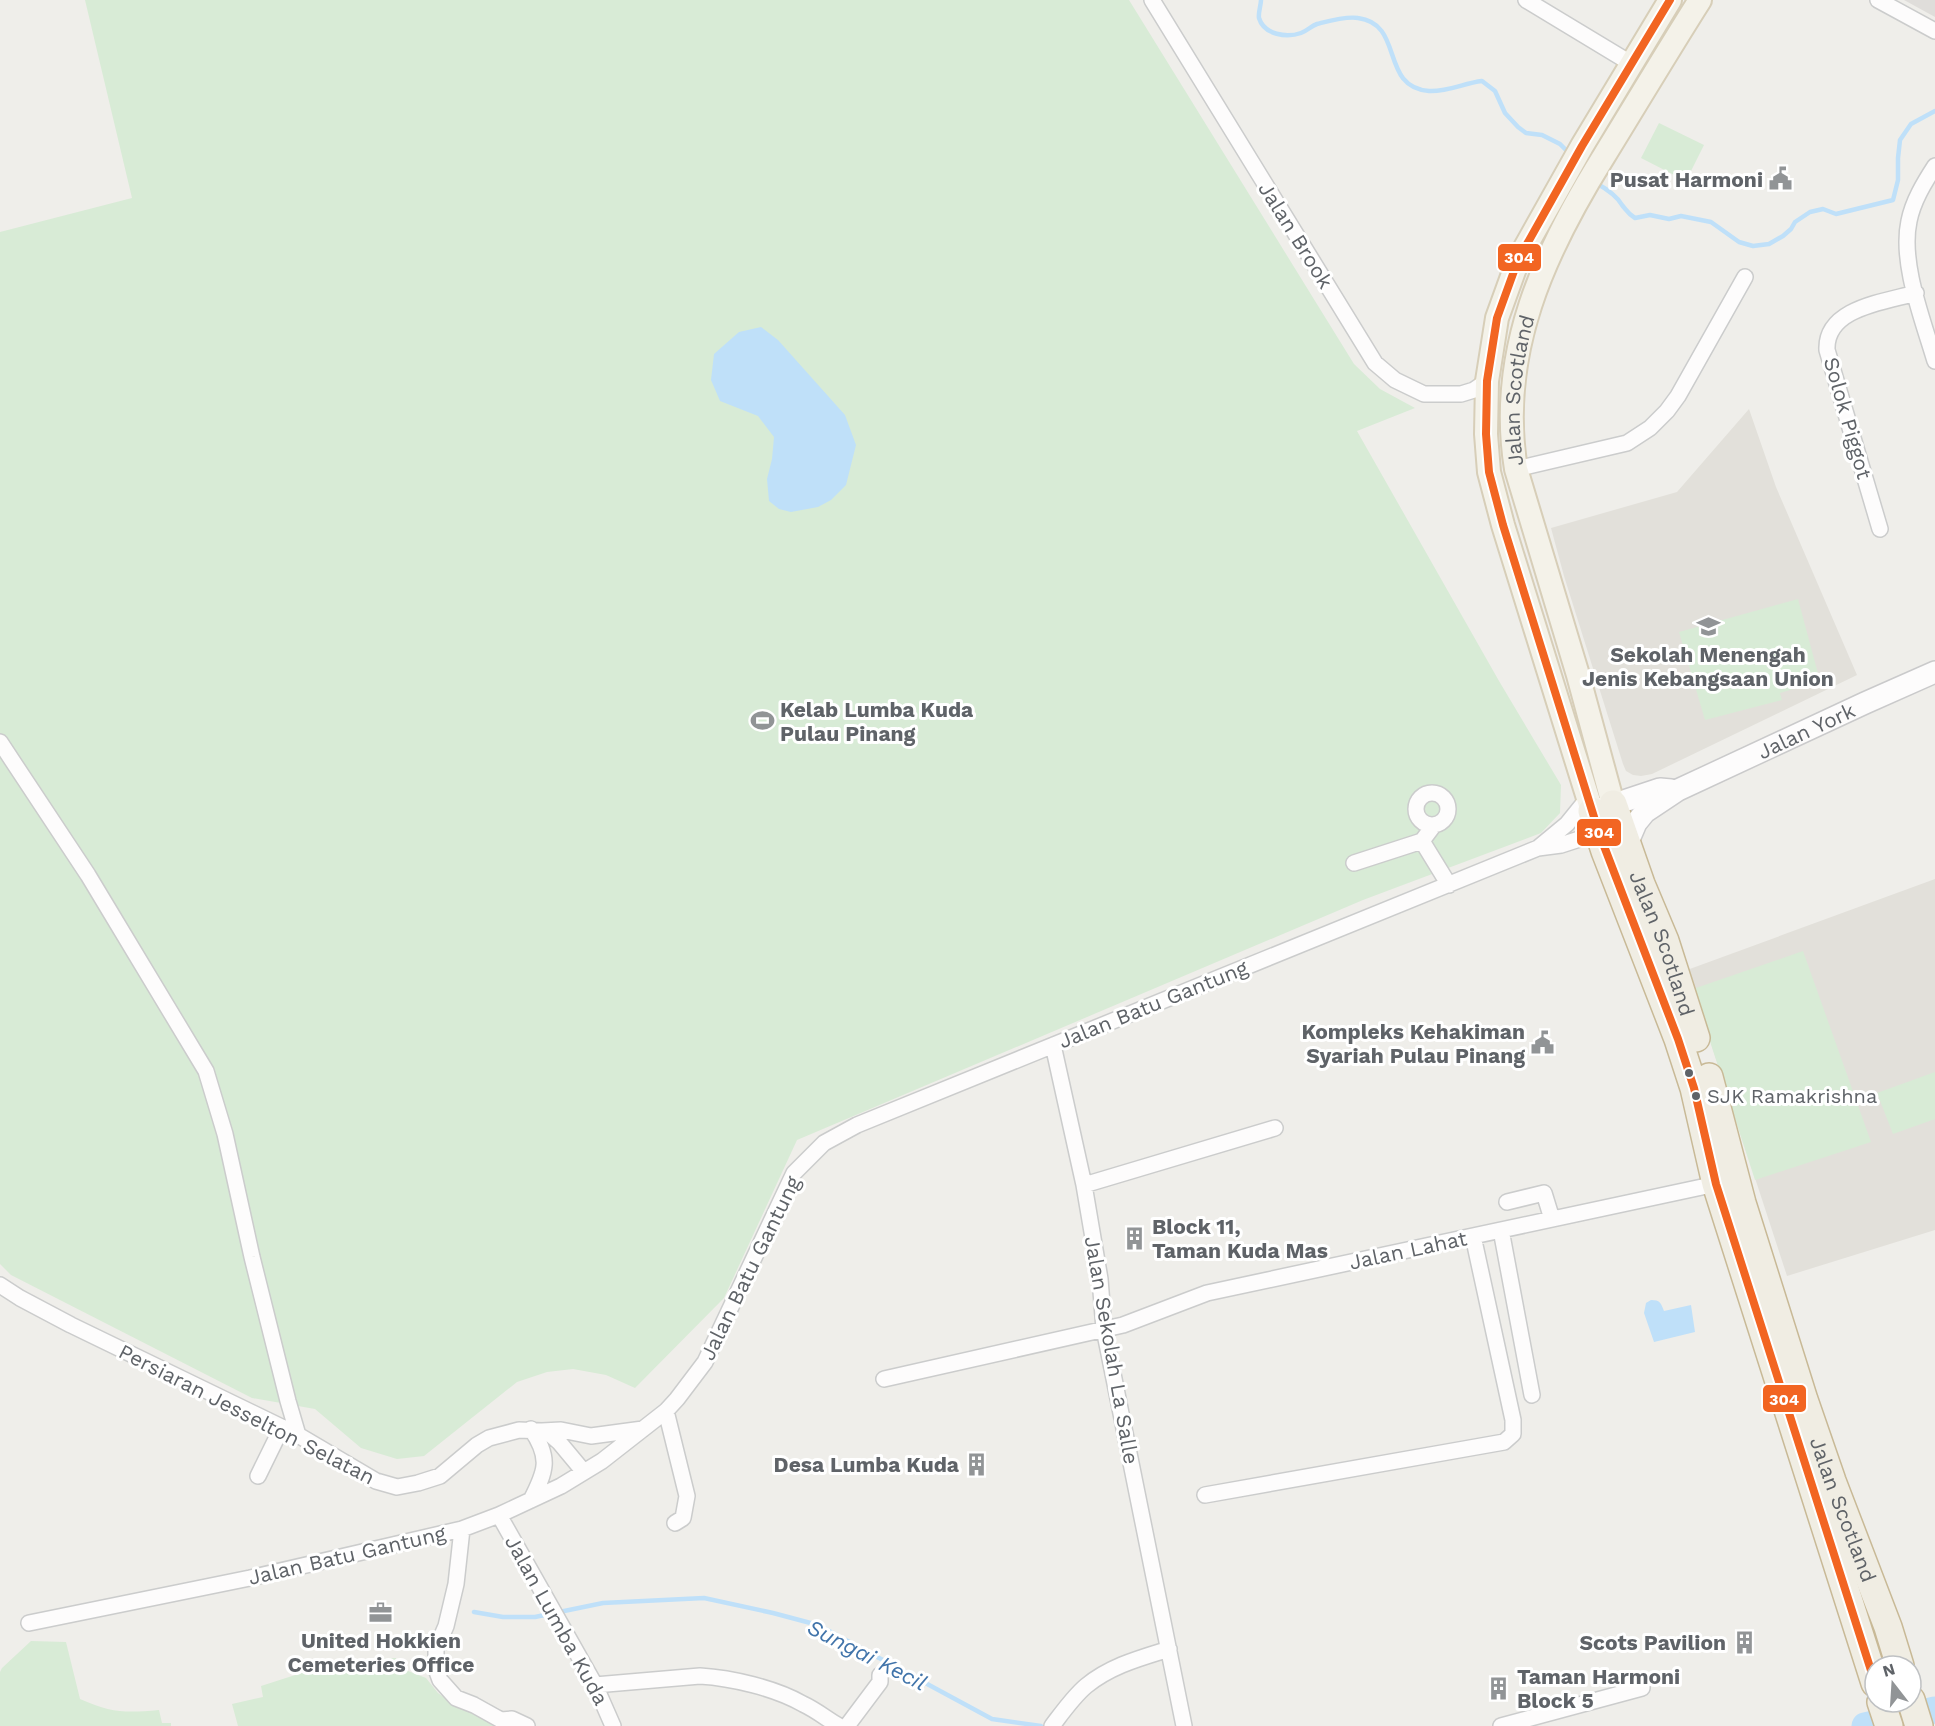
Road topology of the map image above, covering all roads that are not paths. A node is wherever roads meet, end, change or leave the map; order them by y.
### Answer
1 (1152, 0) edge
2 (1526, 0) edge
3 (1670, 0) edge
4 (1700, 0) edge
5 (1878, 0) edge
6 (1935, 31) edge
7 (1632, 64) junction
8 (1935, 166) edge
9 (1745, 276) dead end
10 (1916, 293) junction
11 (1935, 361) edge
12 (1487, 381) junction
13 (1516, 469) junction
14 (1880, 529) dead end
15 (1935, 672) edge
16 (0, 742) edge
17 (1677, 790) junction
18 (1607, 820) junction
19 (1434, 825) dead end
20 (1422, 841) junction
21 (1538, 848) junction
22 (1354, 863) dead end
23 (1449, 885) junction
24 (1053, 1045) junction
25 (1275, 1128) dead end
26 (1084, 1185) junction
27 (1716, 1185) junction
28 (1507, 1202) dead end
29 (1552, 1219) junction
30 (1501, 1230) junction
31 (1473, 1236) junction
32 (0, 1285) edge
33 (1104, 1329) junction
34 (884, 1379) dead end
35 (1532, 1395) dead end
36 (666, 1411) junction
37 (282, 1427) junction
38 (645, 1428) junction
39 (536, 1430) junction
40 (298, 1435) junction
41 (584, 1472) junction
42 (258, 1476) dead end
43 (1205, 1495) dead end
44 (531, 1500) junction
45 (499, 1515) junction
46 (675, 1523) dead end
47 (462, 1529) junction
48 (29, 1623) dead end
49 (1169, 1649) junction
50 (1866, 1654) edge
51 (1896, 1654) edge
52 (880, 1675) dead end
53 (595, 1685) junction
54 (1642, 1688) dead end
55 (527, 1726) edge
56 (613, 1726) edge
57 (839, 1726) edge
58 (847, 1726) edge
59 (1052, 1726) edge
60 (1184, 1726) edge
61 (1501, 1726) edge

1 - 12 street, Jalan Brook
2 - 7 street
3 - 7 main road, Jalan Scotland
4 - 13 main road, Jalan Scotland
5 - 6 street
7 - 12 main road, Jalan Scotland
8 - 10 street
9 - 13 street
10 - 11 street
10 - 14 street, Solok Piggot
12 - 18 main road, Jalan Scotland
13 - 18 main road, Jalan Scotland
15 - 17 street, Jalan York
16 - 40 street
17 - 18 street, Jalan York
17 - 18 street, Jalan York
18 - 21 street, Jalan Batu Gantung
18 - 21 street, Jalan Batu Gantung
18 - 27 highway, Jalan Scotland
18 - 51 highway, Jalan Scotland
19 - 20 street
20 - 22 street
20 - 23 street
21 - 23 street, Jalan Batu Gantung
23 - 24 street, Jalan Batu Gantung
24 - 26 street, Jalan Sekolah La Salle
24 - 36 street, Jalan Batu Gantung
25 - 26 street
26 - 33 street, Jalan Sekolah La Salle
27 - 29 street, Jalan Lahat
27 - 50 highway, Jalan Scotland
28 - 29 street
29 - 30 street, Jalan Lahat
30 - 31 street, Jalan Lahat
30 - 35 street
31 - 33 street, Jalan Lahat
31 - 43 street
32 - 37 street, Persiaran Jesselton Selatan
33 - 34 street, Jalan Lahat
33 - 49 street, Jalan Sekolah La Salle
36 - 38 street, Jalan Batu Gantung
36 - 46 street
37 - 40 street, Persiaran Jesselton Selatan
37 - 42 street
38 - 39 street, Persiaran Jesselton Selatan
38 - 41 street, Jalan Batu Gantung
39 - 40 street, Persiaran Jesselton Selatan
39 - 41 street
39 - 44 street
41 - 44 street, Jalan Batu Gantung
44 - 45 street, Jalan Batu Gantung
45 - 47 street, Jalan Batu Gantung
45 - 53 street, Jalan Lumba Kuda
47 - 48 street, Jalan Batu Gantung
47 - 55 street
49 - 59 street
49 - 60 street, Jalan Sekolah La Salle
52 - 58 street
53 - 56 street, Jalan Lumba Kuda
53 - 57 street
54 - 61 street

